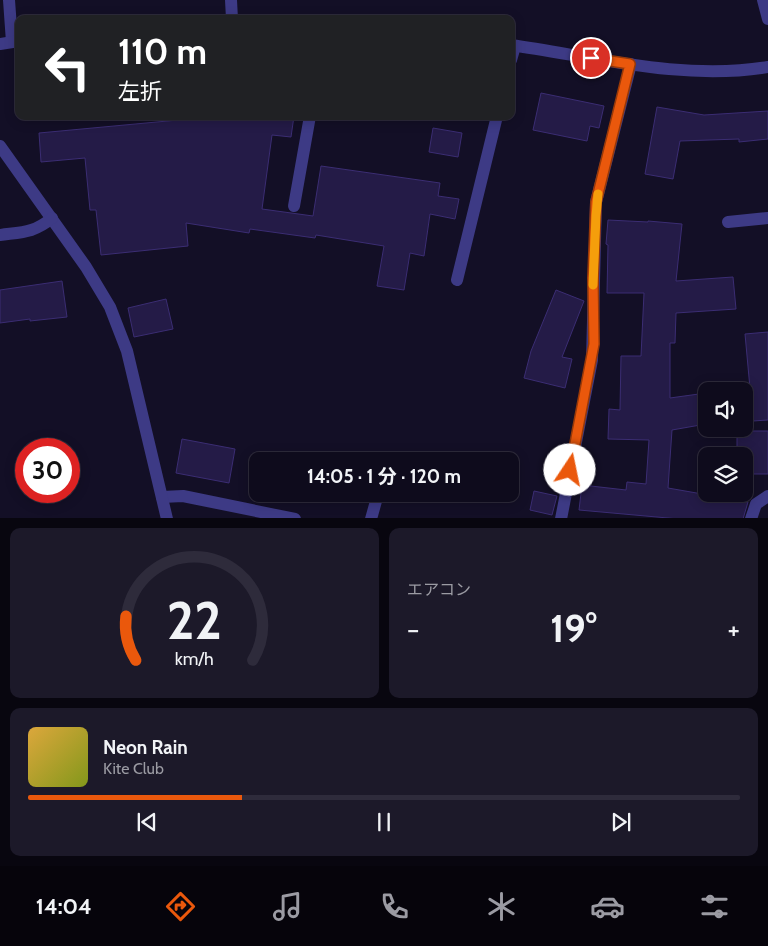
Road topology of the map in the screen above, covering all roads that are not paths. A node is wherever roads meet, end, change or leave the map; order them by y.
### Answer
1 (9, 0) edge
2 (231, 0) edge
3 (763, 0) edge
4 (232, 15) edge
5 (768, 19) edge
6 (10, 42) edge
7 (515, 46) edge
8 (630, 64) junction
9 (768, 67) edge
10 (309, 120) edge
11 (496, 120) edge
12 (0, 146) edge
13 (294, 206) dead end
14 (52, 218) junction
15 (768, 218) edge
16 (728, 222) dead end
17 (0, 235) edge
18 (457, 280) dead end
19 (768, 496) edge
20 (162, 497) junction
21 (375, 502) edge
22 (167, 518) edge
23 (295, 518) edge
24 (370, 518) edge
25 (562, 518) edge
26 (751, 518) edge

1 - 6 street
2 - 4 street
3 - 5 street
7 - 8 street
8 - 9 street
8 - 25 street
10 - 13 street
11 - 18 street
12 - 14 street
14 - 17 street
14 - 20 street
15 - 16 street
19 - 26 street
20 - 22 street
20 - 23 street
21 - 24 street

